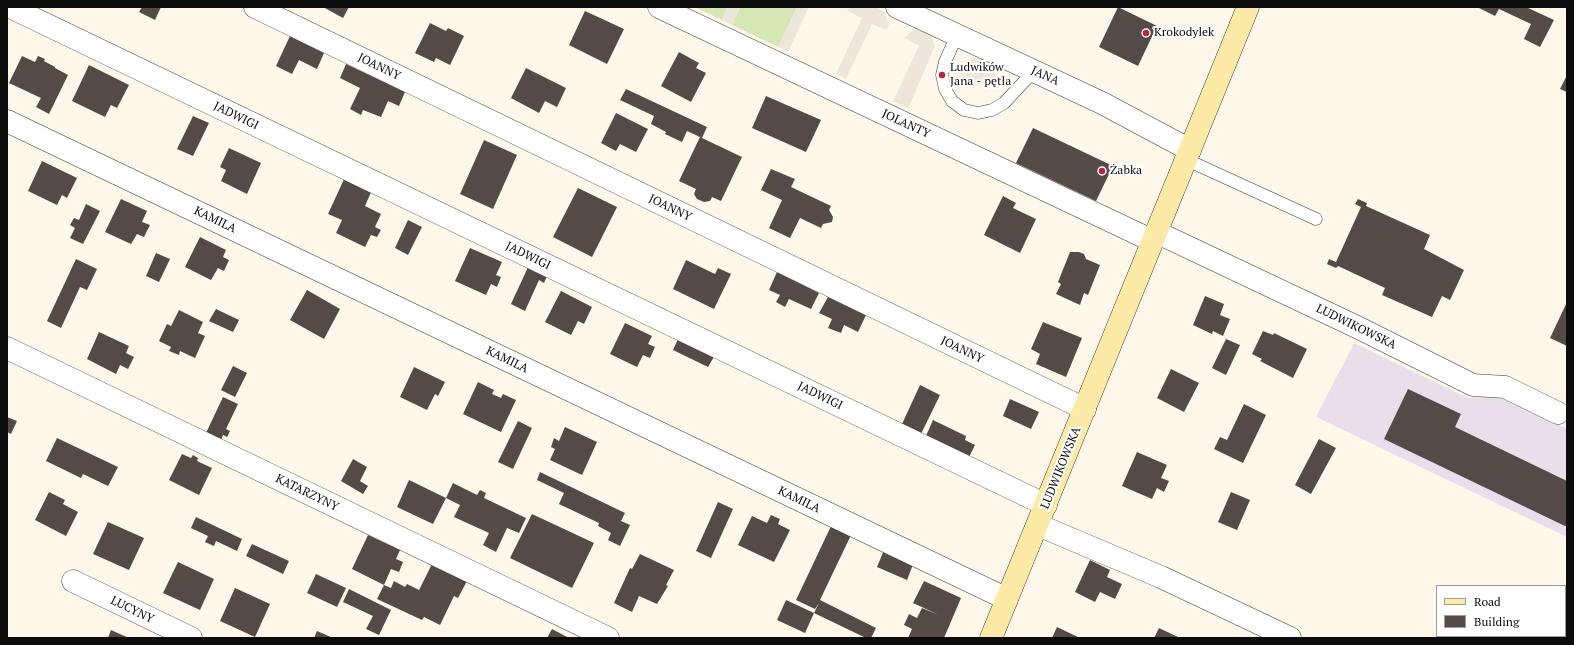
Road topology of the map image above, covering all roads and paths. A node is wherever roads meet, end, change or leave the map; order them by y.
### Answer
1 (10, 7) edge
2 (255, 7) edge
3 (659, 7) edge
4 (1248, 7) edge
5 (900, 8) edge
6 (957, 35) junction
7 (1034, 71) junction
8 (7, 121) edge
9 (1188, 155) junction
10 (1316, 219) dead end
11 (1155, 236) junction
12 (7, 348) edge
13 (1085, 409) junction
14 (1558, 413) dead end
15 (1046, 505) junction
16 (1038, 525) junction
17 (73, 581) dead end
18 (1007, 599) junction
19 (191, 638) edge
20 (608, 638) edge
21 (991, 638) edge
22 (1290, 638) edge

1 - 15 street, JADWIGI
2 - 13 street, JOANNY
3 - 11 street, JOLANTY
4 - 9 street, LUDWIKOWSKA
5 - 6 street, JANA
6 - 7 street, JANA
6 - 7 lane
7 - 9 street, JANA
8 - 18 street, KAMILA
9 - 10 lane
9 - 11 street, LUDWIKOWSKA
11 - 13 street, LUDWIKOWSKA
11 - 14 street, LUDWIKOWSKA
12 - 20 street, KATARZYNY
13 - 15 street, LUDWIKOWSKA
15 - 16 street, LUDWIKOWSKA
16 - 18 street, LUDWIKOWSKA
16 - 22 street
17 - 19 street, LUCYNY
18 - 21 street, LUDWIKOWSKA

